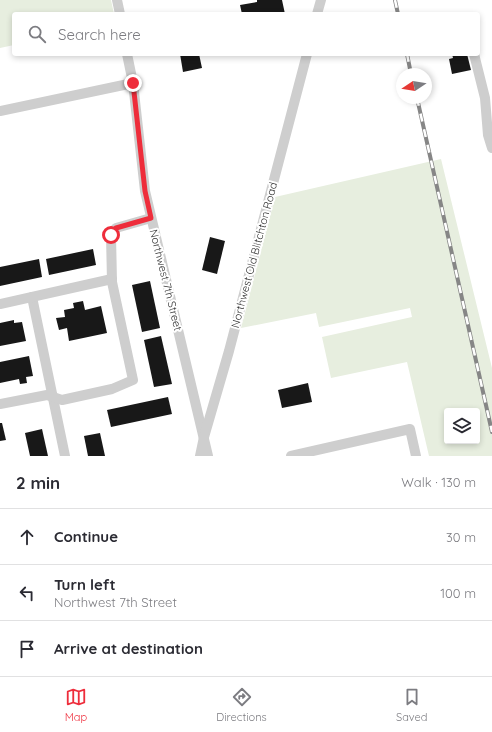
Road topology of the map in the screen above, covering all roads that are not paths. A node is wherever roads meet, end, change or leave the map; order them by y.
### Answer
1 (117, 0) edge
2 (321, 0) edge
3 (120, 12) edge
4 (318, 12) edge
5 (127, 56) edge
6 (306, 56) edge
7 (474, 56) edge
8 (133, 83) junction
9 (0, 111) edge
10 (492, 148) edge
11 (151, 218) junction
12 (112, 279) junction
13 (32, 297) junction
14 (0, 304) edge
15 (53, 396) junction
16 (0, 404) edge
17 (204, 437) junction
18 (65, 456) edge
19 (200, 456) edge
20 (208, 456) edge
21 (292, 456) edge
22 (416, 456) edge

1 - 3 street
2 - 4 street
5 - 8 street, Northwest 7th Street
6 - 17 street, Northwest Old Blitchton Road
7 - 10 street
8 - 9 street
8 - 11 street, Northwest 7th Street
11 - 12 street
11 - 17 street, Northwest 7th Street
12 - 13 street
12 - 15 street
13 - 14 street
13 - 15 street
15 - 16 street
15 - 18 street
17 - 19 street, Northwest Old Blitchton Road
17 - 20 street, Northwest 7th Street
21 - 22 street

